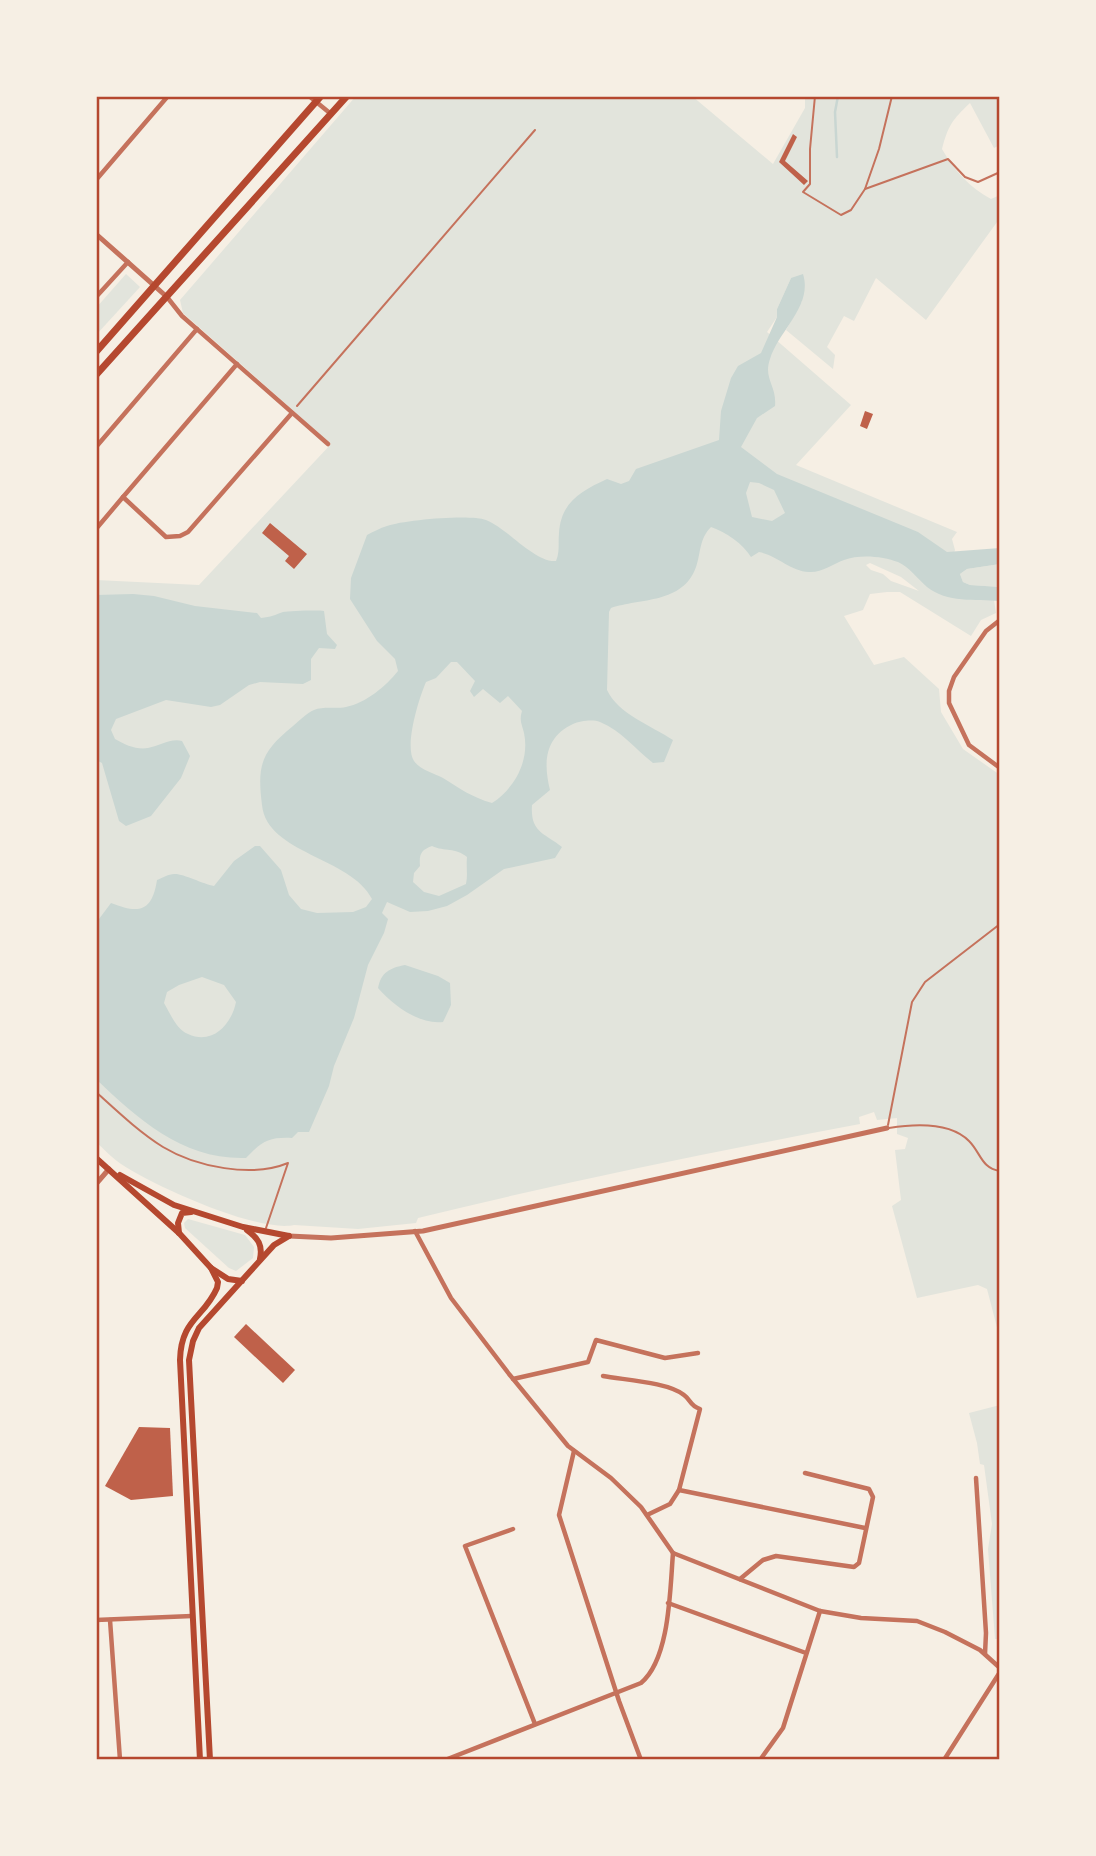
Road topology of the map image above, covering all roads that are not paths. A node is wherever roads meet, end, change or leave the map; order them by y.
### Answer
1 (168, 96) edge
2 (347, 96) edge
3 (815, 96) edge
4 (892, 96) edge
5 (315, 98) edge
6 (331, 114) junction
7 (535, 130) dead end
8 (1000, 172) edge
9 (96, 180) edge
10 (865, 189) junction
11 (96, 234) edge
12 (128, 261) junction
13 (164, 275) junction
14 (155, 285) junction
15 (167, 297) junction
16 (96, 298) edge
17 (197, 329) junction
18 (96, 352) edge
19 (237, 364) junction
20 (96, 375) edge
21 (297, 406) dead end
22 (292, 412) junction
23 (328, 444) dead end
24 (96, 447) edge
25 (123, 497) junction
26 (96, 529) edge
27 (1000, 620) edge
28 (1000, 768) edge
29 (1000, 924) edge
30 (96, 1092) edge
31 (887, 1128) junction
32 (96, 1158) edge
33 (109, 1169) junction
34 (1000, 1171) edge
35 (96, 1184) edge
36 (193, 1212) junction
37 (243, 1227) junction
38 (415, 1231) junction
39 (179, 1233) junction
40 (264, 1233) junction
41 (289, 1236) junction
42 (259, 1260) junction
43 (211, 1268) junction
44 (243, 1280) junction
45 (698, 1353) dead end
46 (603, 1376) dead end
47 (513, 1379) junction
48 (574, 1451) junction
49 (805, 1473) dead end
50 (976, 1478) dead end
51 (679, 1490) junction
52 (647, 1515) junction
53 (865, 1528) junction
54 (513, 1530) dead end
55 (673, 1553) junction
56 (740, 1579) junction
57 (668, 1603) junction
58 (820, 1611) junction
59 (192, 1616) junction
60 (96, 1620) edge
61 (110, 1620) junction
62 (806, 1653) junction
63 (985, 1655) junction
64 (1000, 1670) edge
65 (617, 1692) junction
66 (535, 1724) junction
67 (120, 1760) edge
68 (200, 1760) edge
69 (210, 1760) edge
70 (445, 1760) edge
71 (641, 1760) edge
72 (760, 1760) edge
73 (944, 1760) edge

1 - 9 street
2 - 6 main road
3 - 10 lane
4 - 10 lane
5 - 6 street
5 - 13 main road
6 - 15 main road
7 - 21 lane
8 - 10 lane
11 - 12 street
12 - 14 street
12 - 16 street
13 - 14 main road
13 - 15 street
14 - 15 street
14 - 18 main road
15 - 17 street
15 - 20 main road
17 - 19 street
17 - 24 street
19 - 22 street
19 - 25 street
22 - 23 street
22 - 25 street
25 - 26 street
27 - 28 street
29 - 31 lane
30 - 40 lane
31 - 34 lane
31 - 38 street
32 - 33 main road
33 - 35 street
33 - 36 main road
33 - 39 main road
36 - 37 main road
36 - 39 main road
37 - 40 main road
37 - 42 main road
38 - 41 street
38 - 47 street
39 - 43 main road
40 - 41 main road
41 - 42 main road
42 - 44 main road
43 - 44 main road
43 - 59 main road
44 - 69 main road
45 - 47 street
46 - 51 street
47 - 48 street
48 - 52 street
48 - 65 street
49 - 53 street
50 - 63 street
51 - 52 street
51 - 53 street
52 - 55 street
53 - 56 street
54 - 66 street
55 - 56 street
55 - 57 street
56 - 58 street
57 - 62 street
57 - 65 street
58 - 62 street
58 - 63 street
59 - 61 street
59 - 68 main road
60 - 61 street
61 - 67 street
62 - 72 street
63 - 64 street
64 - 73 street
65 - 66 street
65 - 71 street
66 - 70 street

